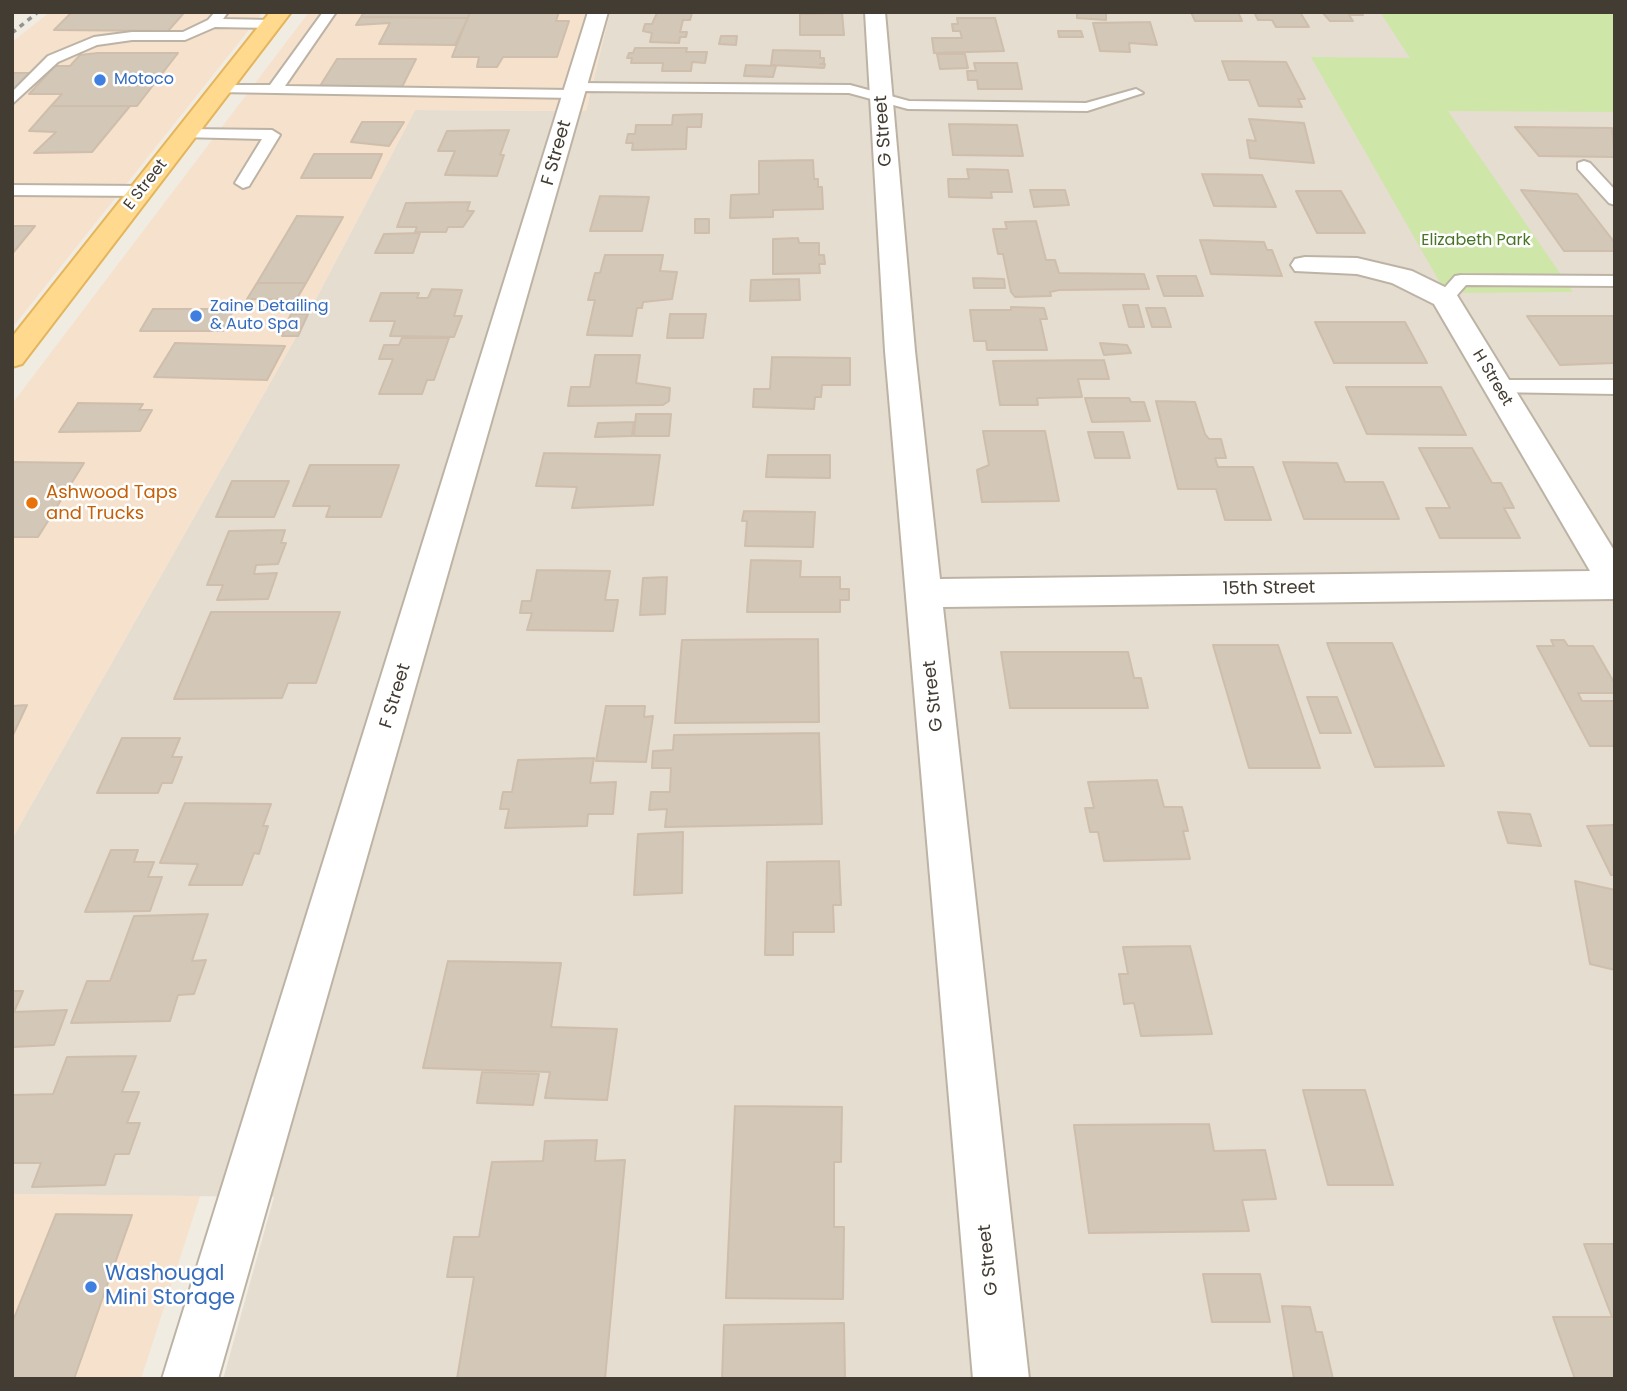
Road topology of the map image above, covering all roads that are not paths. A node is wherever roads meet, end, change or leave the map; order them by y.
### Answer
1 (330, 12) edge
2 (598, 12) edge
3 (875, 12) edge
4 (218, 18) edge
5 (276, 18) edge
6 (221, 89) junction
7 (275, 89) junction
8 (575, 91) junction
9 (1136, 93) dead end
10 (881, 97) junction
11 (12, 100) edge
12 (186, 134) junction
13 (1584, 166) dead end
14 (243, 183) dead end
15 (12, 190) edge
16 (142, 191) junction
17 (1615, 200) edge
18 (1305, 265) dead end
19 (1615, 281) edge
20 (1445, 298) junction
21 (12, 357) edge
22 (1498, 387) junction
23 (1615, 387) edge
24 (1615, 584) edge
25 (923, 593) junction
26 (190, 1379) edge
27 (1001, 1379) edge

1 - 7 lane
2 - 8 street, F Street
3 - 10 street, G Street
4 - 5 lane
4 - 11 lane
5 - 6 main road, E Street
6 - 7 lane
6 - 12 main road, E Street
7 - 8 lane
8 - 10 lane
8 - 26 street, F Street
9 - 10 lane
10 - 25 street, G Street
12 - 14 lane
12 - 16 main road, E Street
13 - 17 lane
15 - 16 lane
16 - 21 main road, E Street
18 - 20 street
19 - 20 lane
20 - 22 street, H Street
22 - 23 lane
22 - 24 street, H Street
24 - 25 street, 15th Street
25 - 27 street, G Street

